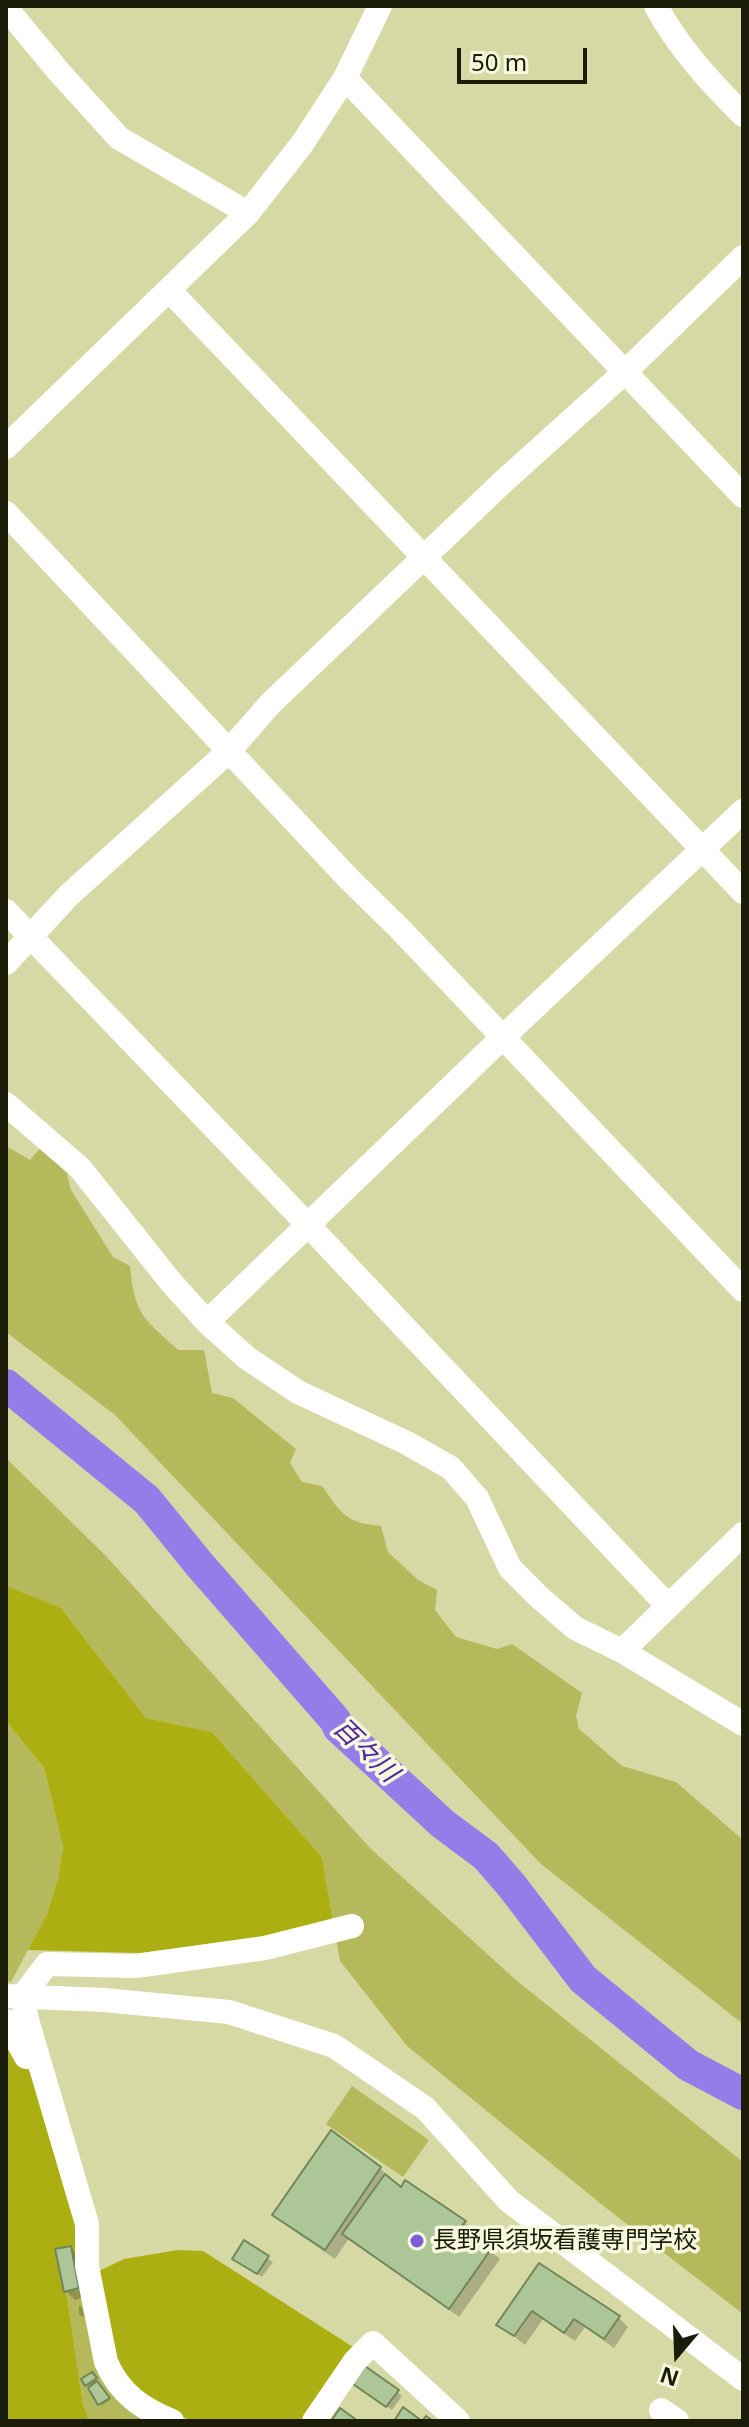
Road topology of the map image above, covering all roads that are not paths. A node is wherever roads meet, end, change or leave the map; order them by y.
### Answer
1 (380, 6) edge
2 (656, 6) edge
3 (6, 8) edge
4 (345, 78) junction
5 (743, 115) edge
6 (248, 213) junction
7 (743, 257) edge
8 (169, 290) junction
9 (625, 372) junction
10 (6, 447) edge
11 (743, 496) edge
12 (6, 513) edge
13 (425, 556) junction
14 (229, 751) junction
15 (743, 811) edge
16 (703, 849) junction
17 (743, 892) edge
18 (6, 911) edge
19 (31, 937) junction
20 (6, 963) edge
21 (503, 1037) junction
22 (6, 1104) edge
23 (308, 1225) junction
24 (743, 1290) edge
25 (207, 1322) junction
26 (743, 1534) edge
27 (668, 1606) junction
28 (622, 1651) junction
29 (743, 1724) edge
30 (352, 1926) dead end
31 (14, 1997) edge
32 (6, 2021) edge
33 (82, 2266) dead end
34 (743, 2379) edge
35 (172, 2421) edge
36 (314, 2421) edge
37 (458, 2421) edge

1 - 4 street
2 - 5 street
3 - 6 street
4 - 6 street
4 - 9 street
6 - 8 street
7 - 9 street
8 - 10 street
8 - 13 street
9 - 11 street
9 - 13 street
12 - 14 street
13 - 14 street
13 - 16 street
14 - 19 street
14 - 21 street
15 - 16 street
16 - 17 street
16 - 21 street
18 - 19 street
19 - 20 street
19 - 23 street
21 - 23 street
21 - 24 street
22 - 25 street
23 - 25 street
23 - 27 street
25 - 28 street
26 - 27 street
27 - 28 street
28 - 29 street
30 - 31 street
31 - 34 street
31 - 35 street
32 - 33 street
36 - 37 street

